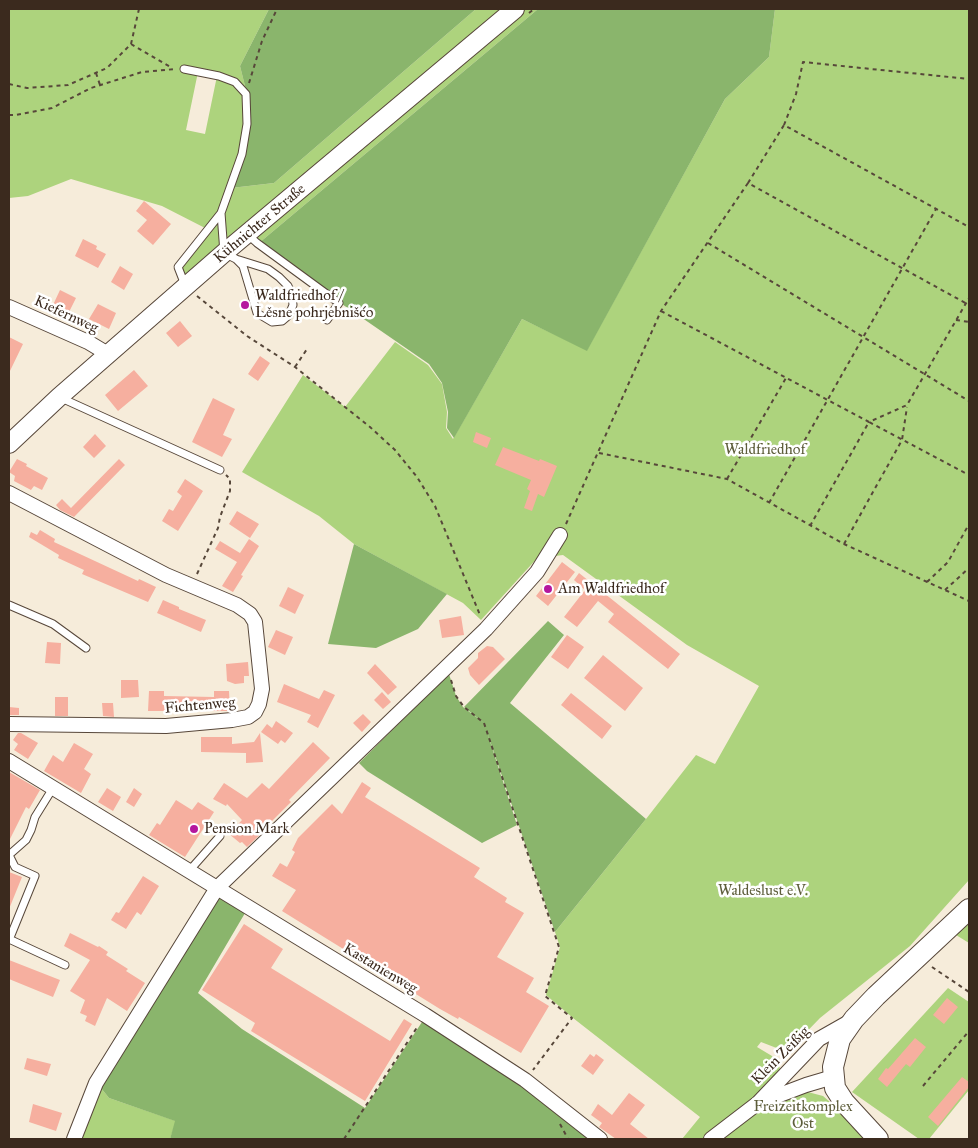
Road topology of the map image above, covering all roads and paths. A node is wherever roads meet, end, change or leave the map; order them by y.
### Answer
1 (139, 9) edge
2 (277, 9) edge
3 (515, 9) edge
4 (131, 44) junction
5 (174, 69) junction
6 (184, 69) joint
7 (96, 73) junction
8 (969, 79) edge
9 (9, 84) edge
10 (100, 85) junction
11 (246, 94) junction
12 (9, 115) edge
13 (784, 125) junction
14 (748, 183) junction
15 (936, 209) junction
16 (221, 212) junction
17 (969, 227) edge
18 (247, 234) junction
19 (708, 242) junction
20 (230, 256) junction
21 (903, 269) junction
22 (190, 291) junction
23 (969, 298) edge
24 (968, 305) edge
25 (9, 306) edge
26 (661, 311) junction
27 (326, 320) dead end
28 (956, 320) junction
29 (969, 322) edge
30 (863, 337) junction
31 (306, 348) dead end
32 (108, 354) junction
33 (294, 367) junction
34 (925, 374) junction
35 (786, 378) junction
36 (59, 397) junction
37 (827, 400) junction
38 (969, 401) edge
39 (907, 405) junction
40 (869, 422) junction
41 (902, 440) junction
42 (9, 444) edge
43 (598, 453) junction
44 (220, 470) joint
45 (969, 475) edge
46 (727, 478) junction
47 (9, 493) edge
48 (769, 502) junction
49 (969, 524) edge
50 (810, 526) junction
51 (560, 535) joint
52 (844, 544) junction
53 (969, 568) edge
54 (927, 582) junction
55 (191, 586) junction
56 (945, 590) junction
57 (969, 601) edge
58 (9, 605) edge
59 (486, 629) junction
60 (86, 648) dead end
61 (446, 667) junction
62 (9, 724) edge
63 (9, 761) edge
64 (53, 788) junction
65 (220, 836) dead end
66 (9, 855) edge
67 (189, 871) junction
68 (217, 888) junction
69 (969, 908) edge
70 (9, 940) edge
71 (918, 958) junction
72 (65, 965) dead end
73 (969, 992) edge
74 (426, 1015) junction
75 (854, 1019) junction
76 (969, 1031) edge
77 (833, 1077) junction
78 (526, 1080) junction
79 (923, 1086) dead end
80 (758, 1103) junction
81 (74, 1139) edge
82 (344, 1139) edge
83 (600, 1139) edge
84 (711, 1139) edge
85 (878, 1139) edge

1 - 4 path
2 - 11 path
3 - 18 street, Kühnichter Straße
4 - 5 path
4 - 7 path
5 - 6 path
5 - 10 path
6 - 11 lane
7 - 9 path
7 - 10 path
8 - 13 path
10 - 12 path
11 - 16 lane
13 - 14 path
13 - 15 path
14 - 19 path
14 - 21 path
15 - 17 path
15 - 21 path
16 - 20 lane
16 - 22 lane
18 - 20 street, Kühnichter Straße
18 - 27 lane
19 - 26 path
19 - 30 path
20 - 20 lane
20 - 22 street, Kühnichter Straße
21 - 24 path
21 - 30 path
22 - 32 street, Kühnichter Straße
22 - 33 path
23 - 24 path
24 - 28 path
25 - 32 street, Kiefernweg
26 - 35 path
26 - 43 path
28 - 29 path
28 - 34 path
30 - 34 path
30 - 37 path
31 - 33 path
32 - 36 street, Kühnichter Straße
33 - 59 path
34 - 38 path
34 - 39 path
35 - 37 path
35 - 46 path
36 - 42 street, Kühnichter Straße
36 - 44 lane
37 - 40 path
37 - 48 path
39 - 40 path
39 - 41 path
40 - 41 path
40 - 50 path
41 - 45 path
41 - 52 path
43 - 46 path
43 - 51 path
44 - 55 path
46 - 48 path
47 - 55 street, Fichtenweg
48 - 50 path
49 - 54 path
50 - 52 path
51 - 59 street
52 - 54 path
53 - 56 path
54 - 56 path
55 - 62 street, Fichtenweg
56 - 57 path
58 - 60 lane
59 - 61 street
61 - 68 street
61 - 78 path
63 - 64 street, Kastanienweg
64 - 66 lane
64 - 67 street, Kastanienweg
65 - 67 lane
66 - 70 lane
67 - 68 street, Kastanienweg
68 - 74 street, Kastanienweg
68 - 81 street
69 - 71 main road
70 - 72 lane
71 - 73 path
71 - 75 main road
74 - 78 street, Kastanienweg
74 - 82 path
75 - 77 main road
75 - 80 street, Klein Zeißig
76 - 79 path
77 - 80 street, Klein Zeißig
77 - 85 main road
78 - 83 street
80 - 84 street, Klein Zeißig

